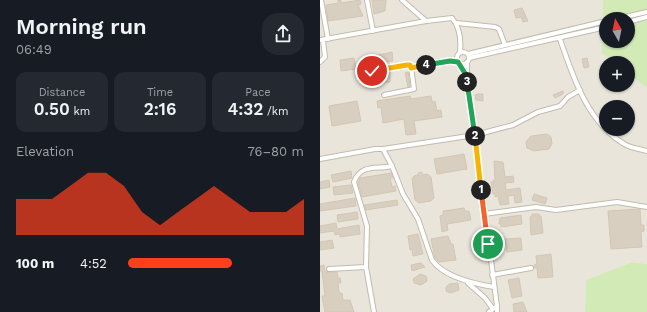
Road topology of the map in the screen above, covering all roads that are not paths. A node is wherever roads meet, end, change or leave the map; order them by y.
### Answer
1 (321, 0) edge
2 (367, 0) edge
3 (402, 0) edge
4 (647, 12) edge
5 (635, 15) edge
6 (647, 17) edge
7 (635, 20) edge
8 (426, 21) junction
9 (457, 23) junction
10 (599, 23) edge
11 (599, 29) edge
12 (373, 31) junction
13 (560, 39) junction
14 (324, 40) edge
15 (461, 44) junction
16 (506, 45) junction
17 (460, 52) junction
18 (456, 56) junction
19 (467, 56) junction
20 (450, 61) junction
21 (320, 62) edge
22 (459, 63) junction
23 (411, 68) junction
24 (372, 71) dead end
25 (466, 75) junction
26 (580, 90) junction
27 (384, 95) dead end
28 (474, 135) junction
29 (383, 149) junction
30 (647, 151) edge
31 (320, 159) edge
32 (392, 166) junction
33 (647, 207) edge
34 (484, 214) junction
35 (366, 267) junction
36 (531, 268) dead end
37 (329, 269) dead end
38 (492, 275) junction
39 (466, 282) junction
40 (494, 287) junction
41 (496, 309) edge
42 (374, 312) edge
43 (489, 312) edge

1 - 14 lane
2 - 12 lane
3 - 8 lane
4 - 5 lane
6 - 7 lane
8 - 9 lane
8 - 12 lane
9 - 15 lane
9 - 16 lane
10 - 16 lane
11 - 13 lane
12 - 14 lane
13 - 19 lane
13 - 26 lane
14 - 21 lane
15 - 17 lane
15 - 19 lane
16 - 19 lane
17 - 18 lane
17 - 19 lane
18 - 20 lane
18 - 22 lane
19 - 22 lane
19 - 25 lane
20 - 22 lane
20 - 23 lane
22 - 25 lane
23 - 24 lane
23 - 27 lane
25 - 28 lane
26 - 28 lane
26 - 30 lane
28 - 29 lane
28 - 34 lane
29 - 31 lane
29 - 32 lane
32 - 35 lane
32 - 39 lane
33 - 34 lane
34 - 38 lane
35 - 37 lane
35 - 42 lane
36 - 38 lane
38 - 40 lane
39 - 40 lane
39 - 41 lane
40 - 41 lane
41 - 43 lane

